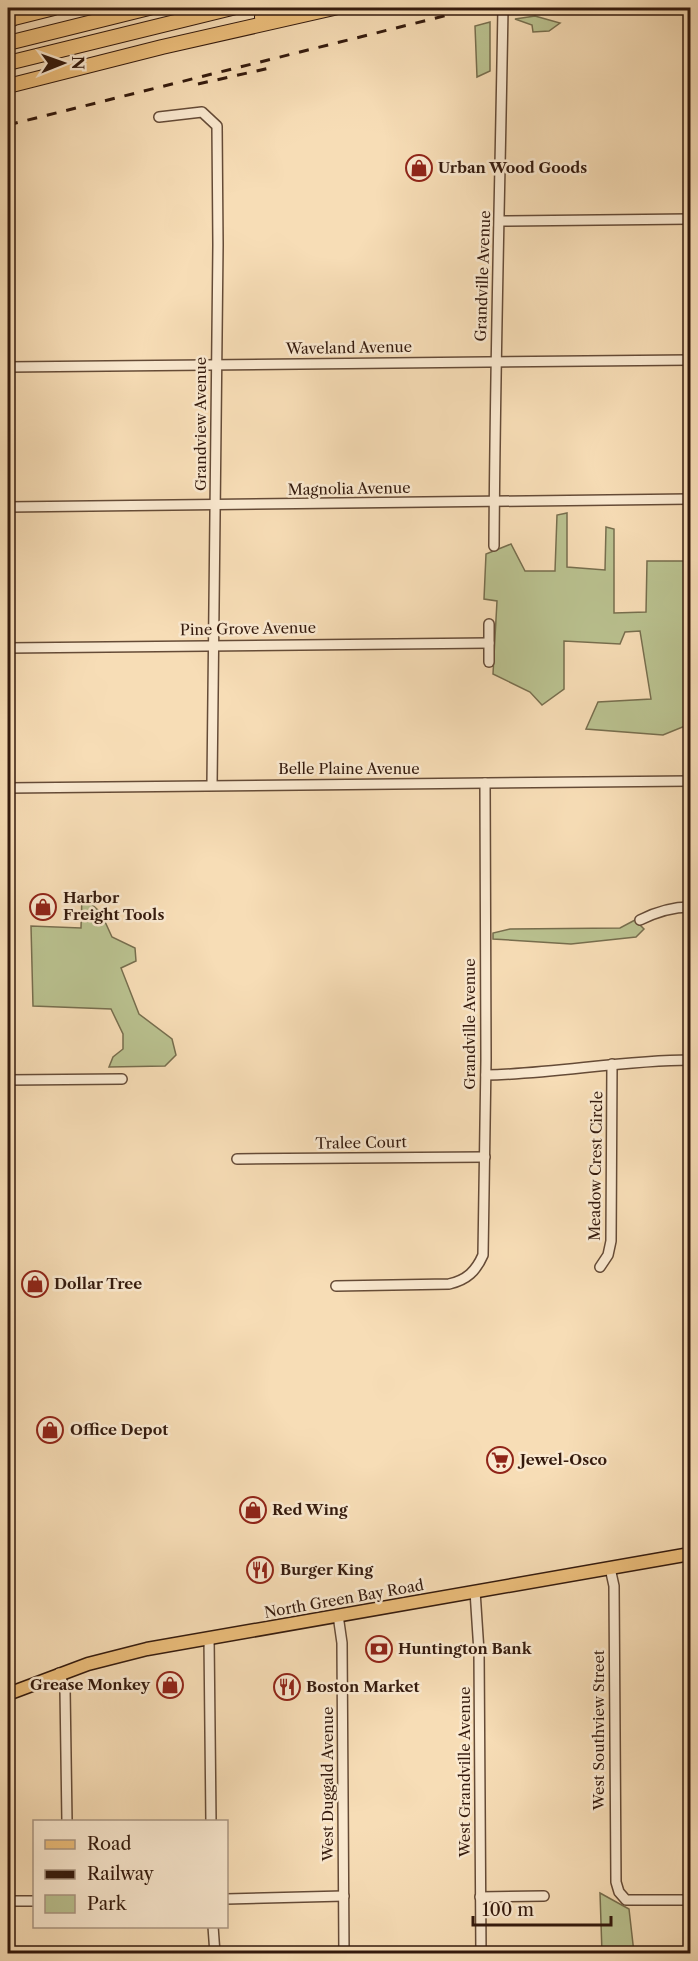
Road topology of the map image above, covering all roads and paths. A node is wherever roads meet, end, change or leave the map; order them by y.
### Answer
1 (54, 8) edge
2 (149, 8) edge
3 (232, 8) edge
4 (292, 8) edge
5 (334, 8) edge
6 (503, 8) edge
7 (10, 18) edge
8 (8, 43) edge
9 (162, 47) junction
10 (8, 63) edge
11 (8, 86) edge
12 (159, 117) dead end
13 (690, 219) edge
14 (500, 221) junction
15 (690, 360) edge
16 (495, 361) junction
17 (216, 365) junction
18 (8, 368) edge
19 (690, 499) edge
20 (494, 501) junction
21 (215, 506) junction
22 (8, 507) edge
23 (495, 546) dead end
24 (489, 624) dead end
25 (489, 643) junction
26 (213, 644) junction
27 (8, 648) edge
28 (489, 662) dead end
29 (690, 780) edge
30 (485, 783) junction
31 (212, 785) junction
32 (8, 788) edge
33 (690, 907) edge
34 (640, 920) dead end
35 (690, 1060) edge
36 (612, 1064) junction
37 (486, 1075) junction
38 (122, 1079) dead end
39 (8, 1080) edge
40 (485, 1157) junction
41 (237, 1159) dead end
42 (600, 1267) dead end
43 (336, 1286) dead end
44 (690, 1554) edge
45 (610, 1568) junction
46 (475, 1591) junction
47 (338, 1615) junction
48 (209, 1638) junction
49 (59, 1673) junction
50 (8, 1694) edge
51 (67, 1820) edge
52 (211, 1820) edge
53 (344, 1896) junction
54 (544, 1896) dead end
55 (480, 1897) junction
56 (228, 1899) edge
57 (690, 1900) edge
58 (8, 1901) edge
59 (33, 1901) edge
60 (213, 1928) edge
61 (215, 1953) edge
62 (344, 1953) edge
63 (481, 1953) edge

1 - 7 highway
2 - 8 highway
3 - 10 highway
4 - 9 highway
5 - 9 highway
6 - 14 street, Grandville Avenue
9 - 11 highway
12 - 17 street, Grandview Avenue
13 - 14 street
14 - 16 street, Grandville Avenue
15 - 16 street, Waveland Avenue
16 - 17 street, Waveland Avenue
16 - 20 street, Grandville Avenue
17 - 18 street, Waveland Avenue
17 - 21 street, Grandview Avenue
19 - 20 street, Magnolia Avenue
20 - 21 street, Magnolia Avenue
20 - 23 street, Grandville Avenue
21 - 22 street, Magnolia Avenue
21 - 26 street, Grandview Avenue
24 - 25 street
25 - 26 street, Pine Grove Avenue
25 - 28 street
26 - 27 street, Pine Grove Avenue
26 - 31 street, Grandview Avenue
29 - 30 street, Belle Plaine Avenue
30 - 31 street, Belle Plaine Avenue
30 - 37 street, Grandville Avenue
31 - 32 street, Belle Plaine Avenue
33 - 34 street
35 - 36 street
36 - 37 street
36 - 42 street, Meadow Crest Circle
37 - 40 street, Grandville Avenue
38 - 39 street
40 - 41 street, Tralee Court
40 - 43 street, Grandville Avenue
44 - 45 main road, North Green Bay Road
45 - 46 main road, North Green Bay Road
45 - 57 street, West Southview Street
46 - 47 main road, North Green Bay Road
46 - 55 street, West Grandville Avenue
47 - 48 main road, North Green Bay Road
47 - 53 street, West Duggald Avenue
48 - 49 main road, North Green Bay Road
48 - 52 street
49 - 50 main road, North Green Bay Road
49 - 51 street
53 - 56 street
53 - 62 street, West Duggald Avenue
54 - 55 street
55 - 63 street, West Grandville Avenue
58 - 59 street
60 - 61 street

